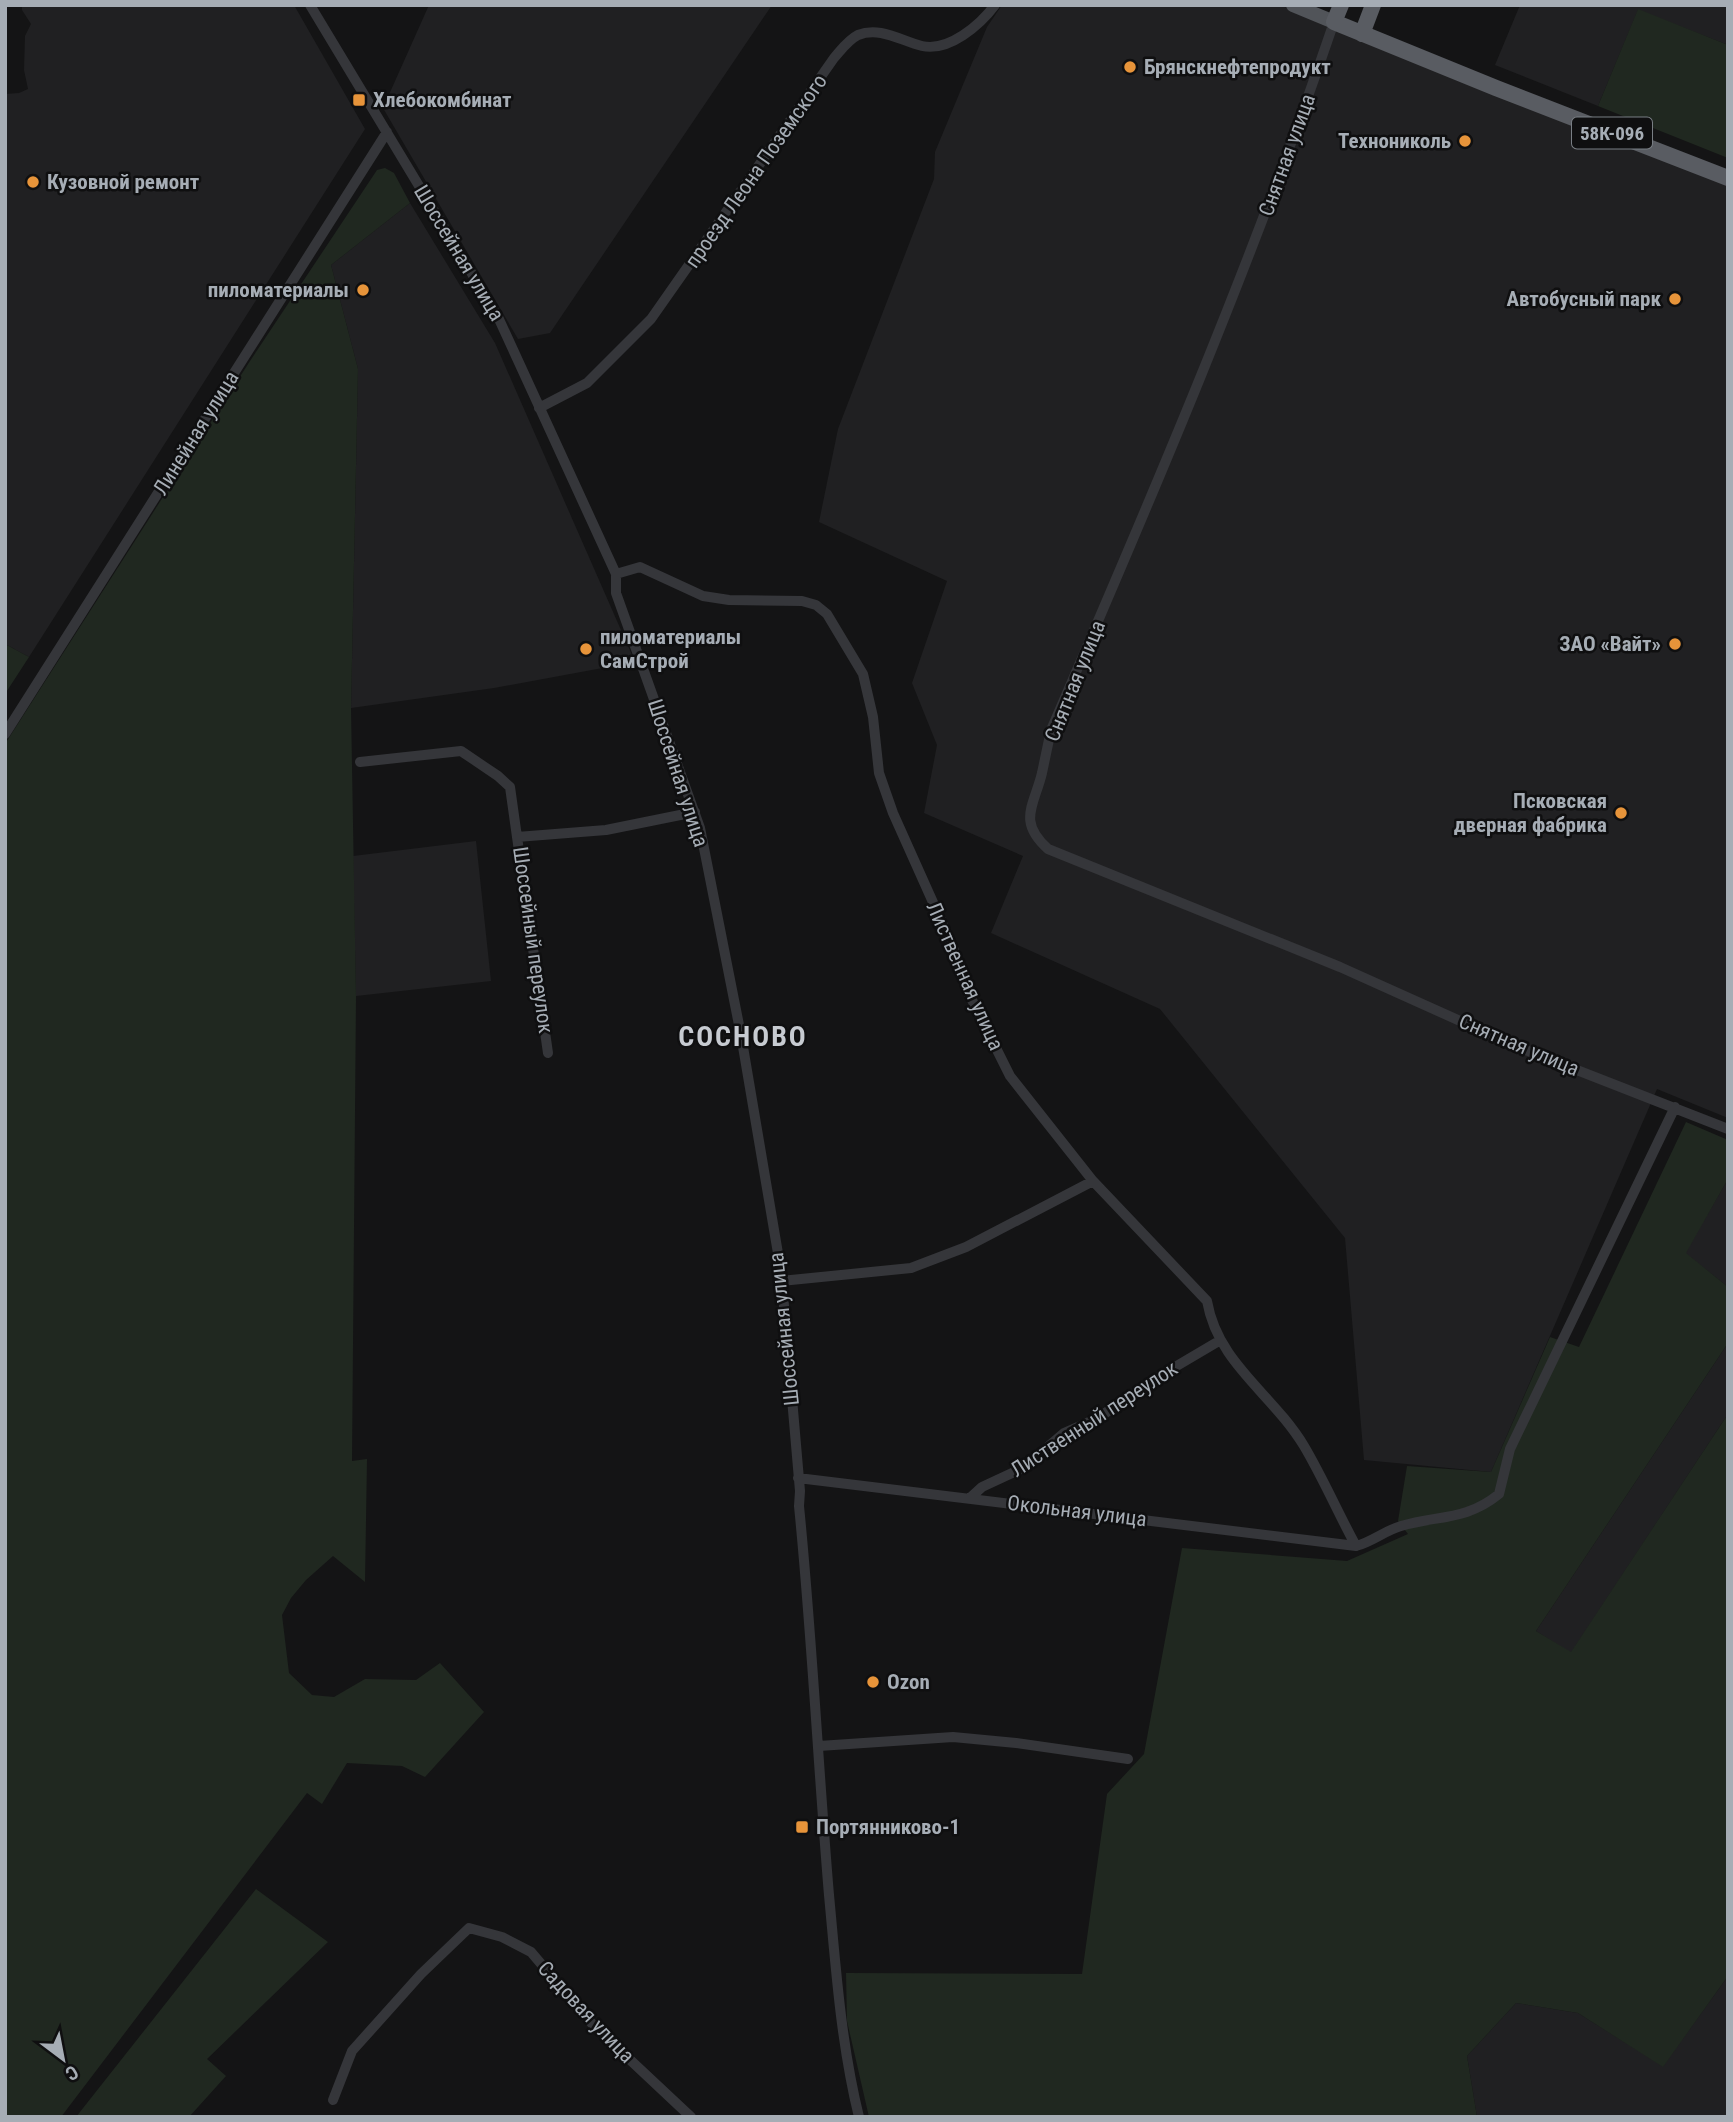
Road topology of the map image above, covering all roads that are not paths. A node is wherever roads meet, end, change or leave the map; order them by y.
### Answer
1 (310, 5) edge
2 (996, 5) edge
3 (1293, 5) edge
4 (1341, 5) edge
5 (1373, 5) edge
6 (1334, 22) junction
7 (1362, 34) junction
8 (387, 132) junction
9 (1728, 178) edge
10 (539, 408) junction
11 (616, 574) junction
12 (5, 734) edge
13 (360, 762) dead end
14 (695, 812) junction
15 (517, 837) junction
16 (548, 1053) dead end
17 (1675, 1107) junction
18 (1728, 1129) edge
19 (1093, 1181) junction
20 (780, 1281) junction
21 (1219, 1341) junction
22 (799, 1478) junction
23 (970, 1498) junction
24 (1356, 1546) junction
25 (819, 1746) junction
26 (1128, 1759) dead end
27 (333, 2100) dead end
28 (691, 2117) edge
29 (859, 2117) edge

1 - 8 street, Шоссейная улица
2 - 10 street, проезд Леона Поземского
3 - 6 main road
4 - 6 highway
5 - 7 highway
6 - 7 highway, 58К-096
6 - 17 street, Снятная улица
7 - 9 highway, 58К-096
8 - 10 street, Шоссейная улица
8 - 12 street, Линейная улица
10 - 11 street, Шоссейная улица
11 - 14 street, Шоссейная улица
11 - 19 street, Лиственная улица
13 - 15 street
14 - 15 street, Шоссейный переулок
14 - 20 street, Шоссейная улица
15 - 16 street, Шоссейный переулок
17 - 18 street, Снятная улица
17 - 24 street
19 - 20 street
19 - 21 street, Лиственная улица
20 - 22 street, Шоссейная улица
21 - 23 street, Лиственный переулок
21 - 24 street, Лиственная улица
22 - 23 street, Окольная улица
22 - 25 street, Шоссейная улица
23 - 24 street, Окольная улица
25 - 26 street
25 - 29 street, Шоссейная улица
27 - 28 street, Садовая улица

